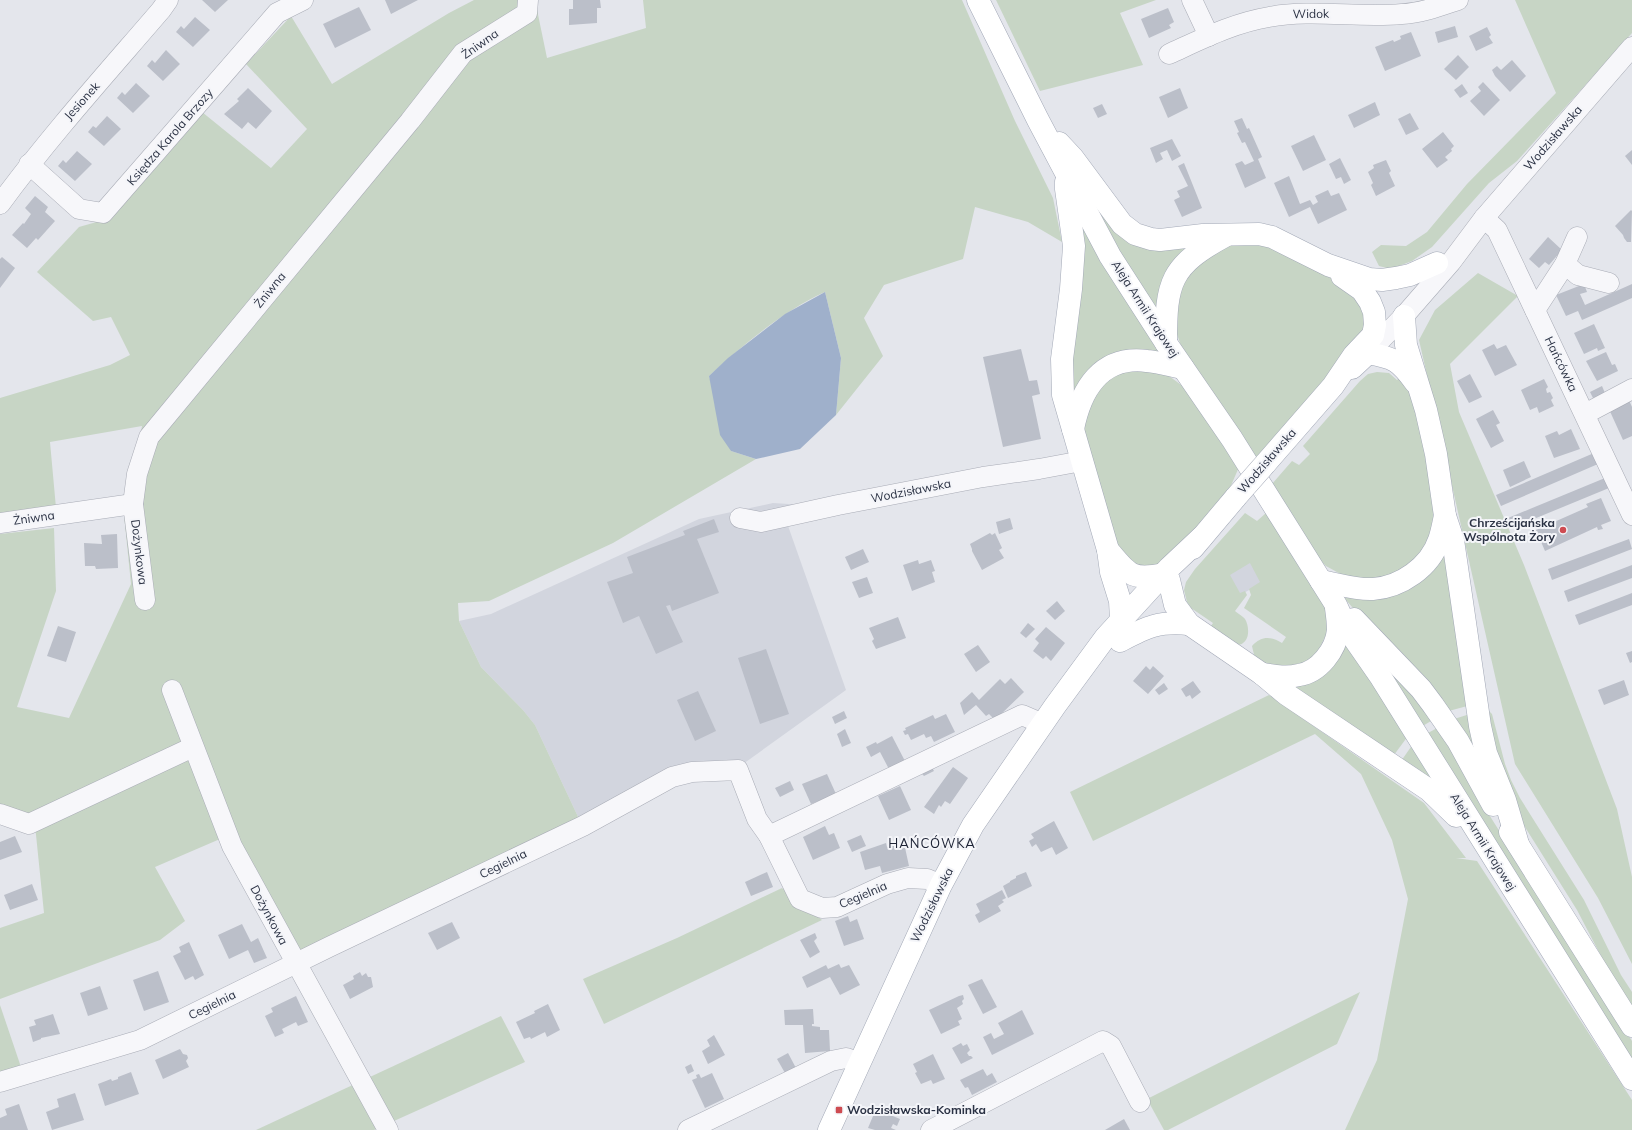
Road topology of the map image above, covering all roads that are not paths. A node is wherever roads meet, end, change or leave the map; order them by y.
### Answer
1 (168, 0) edge
2 (303, 0) edge
3 (528, 0) edge
4 (978, 0) edge
5 (1192, 0) edge
6 (1458, 0) edge
7 (1414, 6) edge
8 (1336, 7) edge
9 (1209, 36) junction
10 (1632, 47) edge
11 (1169, 54) dead end
12 (1038, 120) junction
13 (29, 164) junction
14 (1066, 175) junction
15 (0, 204) edge
16 (1480, 223) junction
17 (1227, 235) junction
18 (1577, 237) dead end
19 (1437, 263) junction
20 (1564, 264) junction
21 (1328, 265) junction
22 (1609, 283) dead end
23 (1535, 310) junction
24 (1404, 316) junction
25 (1166, 343) junction
26 (1371, 344) junction
27 (1183, 368) junction
28 (1418, 386) junction
29 (1632, 388) edge
30 (1585, 414) junction
31 (1073, 430) junction
32 (1082, 461) junction
33 (133, 504) junction
34 (1632, 515) edge
35 (1445, 516) junction
36 (740, 518) dead end
37 (0, 523) edge
38 (1108, 550) junction
39 (1166, 577) junction
40 (1321, 581) junction
41 (145, 600) dead end
42 (1336, 605) junction
43 (1189, 624) junction
44 (1120, 630) junction
45 (1262, 674) junction
46 (172, 690) dead end
47 (1039, 731) junction
48 (194, 747) junction
49 (0, 814) edge
50 (768, 836) junction
51 (1483, 842) junction
52 (1518, 844) junction
53 (940, 885) junction
54 (296, 964) junction
55 (1632, 1026) edge
56 (860, 1063) junction
57 (1632, 1079) edge
58 (0, 1082) edge
59 (1140, 1102) dead end
60 (388, 1130) edge
61 (688, 1130) edge
62 (829, 1130) edge
63 (931, 1130) edge

1 - 13 street, Jesionek
2 - 13 street, Księdza Karola Brzozy
3 - 33 street, Żniwna
4 - 12 main road, Aleja Armii Krajowej
5 - 9 street
6 - 7 street, Widok
7 - 8 street, Widok
8 - 9 street, Widok
9 - 11 street, Widok
10 - 16 street, Wodzisławska
12 - 14 main road, Aleja Armii Krajowej
12 - 17 main road
13 - 15 street, Jesionek
14 - 25 main road, Aleja Armii Krajowej
14 - 31 main road
16 - 19 street, Wodzisławska
16 - 23 street, Hańcówka
16 - 24 street, Wodzisławska
17 - 21 main road
17 - 25 main road
18 - 20 street
19 - 21 main road
19 - 26 street, Wodzisławska
20 - 22 street
20 - 23 street
21 - 26 main road
23 - 30 street, Hańcówka
24 - 26 street, Wodzisławska
24 - 28 main road
25 - 27 main road, Aleja Armii Krajowej
26 - 28 main road
26 - 39 main road, Wodzisławska, bridge
27 - 31 main road
27 - 40 main road, Aleja Armii Krajowej
28 - 35 main road
29 - 30 street
30 - 34 street, Hańcówka
31 - 32 main road
32 - 36 street, Wodzisławska
32 - 38 main road
33 - 37 street, Żniwna
33 - 41 street, Dożynkowa
35 - 40 main road
35 - 52 main road
38 - 39 main road
38 - 44 main road
39 - 43 main road
39 - 44 main road, Wodzisławska
40 - 42 main road, Aleja Armii Krajowej
42 - 45 main road
42 - 51 main road, Aleja Armii Krajowej
42 - 52 main road, Aleja Armii Krajowej
43 - 44 main road
43 - 45 main road
44 - 47 main road, Wodzisławska
45 - 51 main road
46 - 48 street, Dożynkowa
47 - 50 street
47 - 53 main road, Wodzisławska
48 - 49 street
48 - 54 street, Dożynkowa
50 - 53 street, Cegielnia
50 - 54 street, Cegielnia
51 - 57 main road, Aleja Armii Krajowej
52 - 55 main road, Aleja Armii Krajowej
53 - 56 main road, Wodzisławska
54 - 58 street, Cegielnia
54 - 60 street, Dożynkowa
56 - 61 street
56 - 62 main road, Wodzisławska
59 - 63 street

